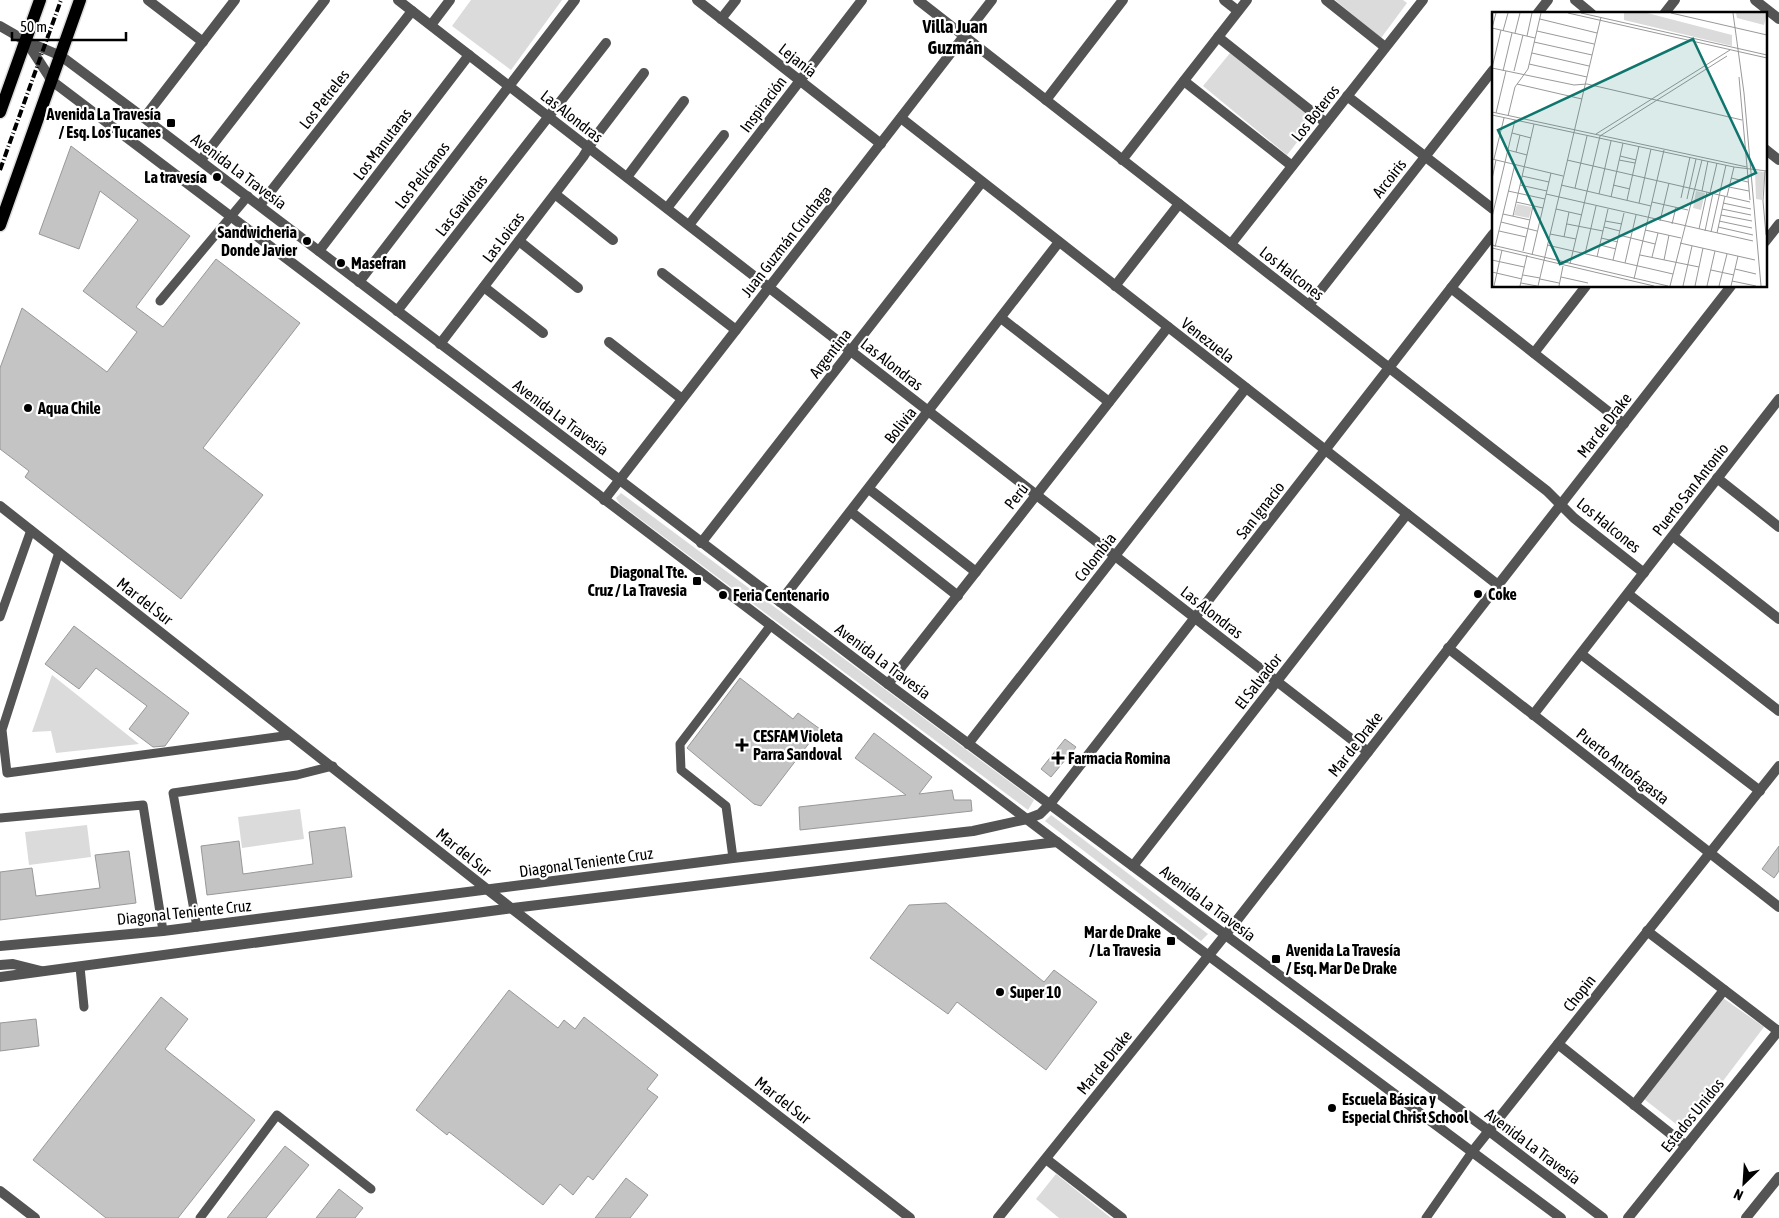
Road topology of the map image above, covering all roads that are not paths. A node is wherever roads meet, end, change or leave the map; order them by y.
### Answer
1 (40, 0) edge
2 (80, 0) edge
3 (148, 0) edge
4 (235, 0) edge
5 (325, 0) edge
6 (398, 0) edge
7 (450, 0) edge
8 (575, 0) edge
9 (697, 0) edge
10 (736, 0) edge
11 (862, 0) edge
12 (918, 0) edge
13 (992, 0) edge
14 (1123, 0) edge
15 (1224, 0) edge
16 (1247, 0) edge
17 (1326, 0) edge
18 (1548, 0) edge
19 (1574, 0) edge
20 (1675, 0) edge
21 (1754, 0) edge
22 (1420, 1) edge
23 (412, 11) junction
24 (1238, 11) junction
25 (1539, 12) edge
26 (1589, 12) edge
27 (1666, 12) edge
28 (721, 19) junction
29 (1779, 19) edge
30 (431, 25) junction
31 (0, 26) edge
32 (964, 36) junction
33 (1218, 37) junction
34 (26, 41) junction
35 (203, 42) junction
36 (606, 43) dead end
37 (1385, 47) junction
38 (469, 54) junction
39 (61, 56) junction
40 (1492, 71) edge
41 (644, 73) dead end
42 (52, 81) junction
43 (800, 81) junction
44 (1184, 81) junction
45 (509, 86) junction
46 (1348, 96) junction
47 (1046, 100) junction
48 (684, 101) dead end
49 (0, 112) edge
50 (549, 117) junction
51 (144, 118) junction
52 (901, 118) junction
53 (1326, 123) junction
54 (724, 135) dead end
55 (881, 144) junction
56 (590, 148) junction
57 (1766, 150) edge
58 (1426, 156) junction
59 (201, 160) junction
60 (1122, 160) junction
61 (1779, 160) edge
62 (1292, 166) junction
63 (627, 178) junction
64 (982, 182) junction
65 (554, 194) junction
66 (248, 196) junction
67 (1179, 204) junction
68 (260, 205) junction
69 (667, 208) junction
70 (1492, 208) edge
71 (231, 217) junction
72 (0, 224) edge
73 (1779, 224) edge
74 (689, 225) junction
75 (1492, 235) edge
76 (613, 240) dead end
77 (519, 241) junction
78 (1766, 241) edge
79 (1059, 242) junction
80 (1231, 244) junction
81 (319, 251) junction
82 (662, 273) dead end
83 (360, 282) junction
84 (484, 286) junction
85 (1115, 286) junction
86 (578, 288) dead end
87 (769, 288) junction
88 (1451, 288) junction
89 (1584, 288) edge
90 (1729, 288) edge
91 (160, 301) dead end
92 (1309, 305) junction
93 (397, 311) junction
94 (1001, 318) junction
95 (1168, 327) junction
96 (736, 330) junction
97 (543, 333) dead end
98 (609, 342) dead end
99 (440, 344) junction
100 (851, 351) junction
101 (1534, 353) junction
102 (1389, 368) junction
103 (1246, 388) junction
104 (682, 399) junction
105 (1779, 399) edge
106 (1109, 402) junction
107 (929, 412) junction
108 (1624, 424) junction
109 (1325, 450) junction
110 (1718, 478) junction
111 (619, 480) junction
112 (869, 488) junction
113 (1037, 495) junction
114 (604, 500) junction
115 (1561, 504) junction
116 (0, 506) edge
117 (851, 512) junction
118 (1407, 514) junction
119 (1779, 527) edge
120 (31, 530) junction
121 (1673, 536) junction
122 (701, 543) junction
123 (59, 552) junction
124 (1115, 556) junction
125 (976, 572) junction
126 (1644, 573) junction
127 (1498, 585) junction
128 (1628, 594) junction
129 (958, 596) junction
130 (780, 602) junction
131 (0, 617) edge
132 (1195, 618) junction
133 (1779, 619) edge
134 (771, 625) junction
135 (1448, 648) junction
136 (1581, 654) junction
137 (1277, 681) junction
138 (888, 684) junction
139 (1779, 711) edge
140 (1533, 715) junction
141 (291, 734) junction
142 (968, 744) junction
143 (1368, 752) junction
144 (332, 766) junction
145 (1779, 766) edge
146 (1760, 791) junction
147 (1050, 804) junction
148 (0, 818) edge
149 (1027, 819) junction
150 (1058, 842) junction
151 (1709, 852) junction
152 (733, 858) junction
153 (1133, 866) junction
154 (488, 890) junction
155 (1777, 902) edge
156 (513, 908) junction
157 (197, 927) junction
158 (1647, 930) junction
159 (163, 931) junction
160 (1225, 934) junction
161 (0, 946) edge
162 (1209, 955) junction
163 (0, 964) edge
164 (80, 967) junction
165 (45, 972) junction
166 (0, 977) edge
167 (1724, 990) junction
168 (84, 1007) dead end
169 (1779, 1030) edge
170 (1558, 1044) junction
171 (1634, 1105) junction
172 (1489, 1131) junction
173 (1686, 1146) junction
174 (1472, 1152) junction
175 (1046, 1159) junction
176 (1779, 1177) edge
177 (371, 1190) dead end
178 (0, 1191) edge
179 (35, 1218) edge
180 (200, 1218) edge
181 (910, 1218) edge
182 (998, 1218) edge
183 (1122, 1218) edge
184 (1426, 1218) edge
185 (1561, 1218) edge
186 (1603, 1218) edge
187 (1628, 1218) edge
188 (1746, 1218) edge

1 - 34 main road
2 - 39 main road
3 - 35 street
4 - 35 street
5 - 59 street
6 - 23 street, Las Alondras
7 - 30 street
8 - 45 street, Los Pelícanos
9 - 28 street, Lejanía
10 - 28 street
11 - 43 street, Inspiración
12 - 32 street, Los Halcones
13 - 32 street, Juan Guzmán Cruchaga
14 - 47 street
15 - 24 street
16 - 24 street
17 - 37 street
18 - 25 street
19 - 26 street
20 - 27 street
21 - 29 street
22 - 37 street, Los Boteros
23 - 30 street, Las Alondras
23 - 68 street, Los Petreles
24 - 33 street
28 - 43 street, Lejanía
30 - 38 street, Las Alondras
31 - 34 street, Avenida La Travesía
32 - 47 street, Los Halcones
32 - 52 street, Juan Guzmán Cruchaga
33 - 44 street
33 - 53 street
34 - 39 street, Avenida La Travesía
34 - 42 street, Avenida La Travesía
34 - 49 main road
35 - 51 street
36 - 50 street, Las Gaviotas
37 - 46 street, Los Boteros
38 - 45 street, Las Alondras
38 - 81 street, Los Manutaras
39 - 42 main road
39 - 51 street, Avenida La Travesía
40 - 58 street, Arcoiris
41 - 56 street, Las Loicas
42 - 71 street, Avenida La Travesía
42 - 72 main road
43 - 55 street, Lejanía
43 - 74 street, Inspiración
44 - 60 street
44 - 62 street
45 - 50 street, Las Alondras
45 - 83 street, Los Pelícanos
46 - 53 street, Los Boteros
46 - 58 street
47 - 60 street, Los Halcones
48 - 63 street
50 - 56 street, Las Alondras
50 - 93 street, Las Gaviotas
51 - 59 street, Avenida La Travesía
52 - 55 street, Juan Guzmán Cruchaga
52 - 64 street, Venezuela
53 - 62 street, Los Boteros
54 - 69 street
55 - 87 street, Juan Guzmán Cruchaga
56 - 63 street, Las Alondras
56 - 65 street, Las Loicas
57 - 61 street
58 - 70 street
58 - 92 street, Arcoiris
59 - 66 street, Avenida La Travesía
60 - 67 street, Los Halcones
62 - 80 street, Los Boteros
63 - 69 street, Las Alondras
64 - 79 street, Venezuela
64 - 100 street, Argentina
65 - 76 street
65 - 77 street, Las Loicas
66 - 68 street, Avenida La Travesía
66 - 71 lane
67 - 80 street, Los Halcones
67 - 85 street
68 - 81 street, Avenida La Travesía
69 - 74 street, Las Alondras
71 - 91 lane
71 - 114 street, Avenida La Travesía
73 - 78 street
74 - 87 street, Las Alondras
75 - 88 street, San Ignacio
77 - 84 street, Las Loicas
77 - 86 street
79 - 85 street, Venezuela
79 - 94 street, Bolivia
80 - 92 street, Los Halcones
81 - 83 street, Avenida La Travesía
82 - 96 street
83 - 93 street, Avenida La Travesía
84 - 97 street
84 - 99 street, Las Loicas
85 - 95 street, Venezuela
87 - 96 street, Juan Guzmán Cruchaga
87 - 100 street, Las Alondras
88 - 101 street
88 - 102 street, San Ignacio
89 - 101 street
90 - 108 street, Mar de Drake
92 - 102 street, Los Halcones
93 - 99 street, Avenida La Travesía
94 - 106 street
94 - 107 street, Bolivia
95 - 103 street, Venezuela
95 - 106 street, Perú
96 - 104 street, Juan Guzmán Cruchaga
98 - 104 street
99 - 111 street, Avenida La Travesía
100 - 107 street, Las Alondras
100 - 122 street, Argentina
101 - 108 street
102 - 109 street, San Ignacio
102 - 115 street, Los Halcones
103 - 109 street, Venezuela
103 - 124 street, Colombia
104 - 111 street, Juan Guzmán Cruchaga
105 - 110 street, Puerto San Antonio
106 - 113 street, Perú
107 - 112 street, Bolivia
107 - 113 street, Las Alondras
108 - 115 street, Mar de Drake
109 - 118 street, Venezuela
109 - 132 street, San Ignacio
110 - 119 street
110 - 121 street, Puerto San Antonio
111 - 114 street, Juan Guzmán Cruchaga
111 - 122 street, Avenida La Travesía
112 - 117 street, Bolivia
112 - 125 street
113 - 124 street, Las Alondras
113 - 125 street, Perú
114 - 134 street, Avenida La Travesía
115 - 126 street, Los Halcones
115 - 127 street, Mar de Drake
116 - 120 street, Mar del Sur
117 - 129 street
117 - 130 street, Bolivia
118 - 127 street, Venezuela
118 - 137 street, El Salvador
120 - 123 street, Mar del Sur
120 - 131 lane
121 - 126 street, Puerto San Antonio
121 - 133 street
122 - 130 street, Avenida La Travesía
123 - 141 street, Mar del Sur
123 - 141 lane
124 - 132 street, Las Alondras
124 - 142 street, Colombia
125 - 129 street, Perú
126 - 128 street, Puerto San Antonio
127 - 135 street, Mar de Drake
128 - 136 street, Puerto San Antonio
128 - 139 street
129 - 138 street, Perú
130 - 138 street, Avenida La Travesía
132 - 137 street, Las Alondras
132 - 147 street, San Ignacio
134 - 149 street, Avenida La Travesía
134 - 152 lane
135 - 140 street, Puerto Antofagasta
135 - 143 street, Mar de Drake
136 - 140 street, Puerto San Antonio
136 - 146 street
137 - 143 street, Las Alondras
137 - 153 street, El Salvador
138 - 142 street, Avenida La Travesía
140 - 151 street, Puerto Antofagasta
141 - 144 street, Mar del Sur
142 - 147 street, Avenida La Travesía
143 - 160 street, Mar de Drake
144 - 154 street, Mar del Sur
144 - 157 lane
145 - 146 street, Chopin
146 - 151 street, Chopin
147 - 149 street, Diagonal Teniente Cruz
147 - 153 street, Avenida La Travesía
148 - 159 lane
149 - 150 street, Avenida La Travesía
149 - 152 street, Diagonal Teniente Cruz
150 - 156 street
150 - 162 street, Avenida La Travesía
151 - 155 street, Puerto Antofagasta
151 - 158 street, Chopin
152 - 154 street, Diagonal Teniente Cruz
153 - 160 street, Avenida La Travesía
154 - 156 street, Mar del Sur
154 - 157 street, Diagonal Teniente Cruz
156 - 164 street
156 - 181 street, Mar del Sur
157 - 159 street, Diagonal Teniente Cruz
158 - 167 street
158 - 170 street, Chopin
159 - 161 street, Diagonal Teniente Cruz
160 - 162 street, Mar de Drake
160 - 172 street, Avenida La Travesía
162 - 174 street, Avenida La Travesía
162 - 175 street, Mar de Drake
163 - 165 street
164 - 165 street
164 - 168 lane
165 - 166 street
167 - 169 street
167 - 171 street
169 - 173 street, Estados Unidos
170 - 171 street
170 - 172 street, Chopin
171 - 173 street
172 - 174 street, Chopin
172 - 186 street, Avenida La Travesía
173 - 187 street, Estados Unidos
174 - 184 lane
174 - 185 street, Avenida La Travesía
175 - 182 street, Mar de Drake
175 - 183 street
176 - 188 street
177 - 180 lane
178 - 179 street

